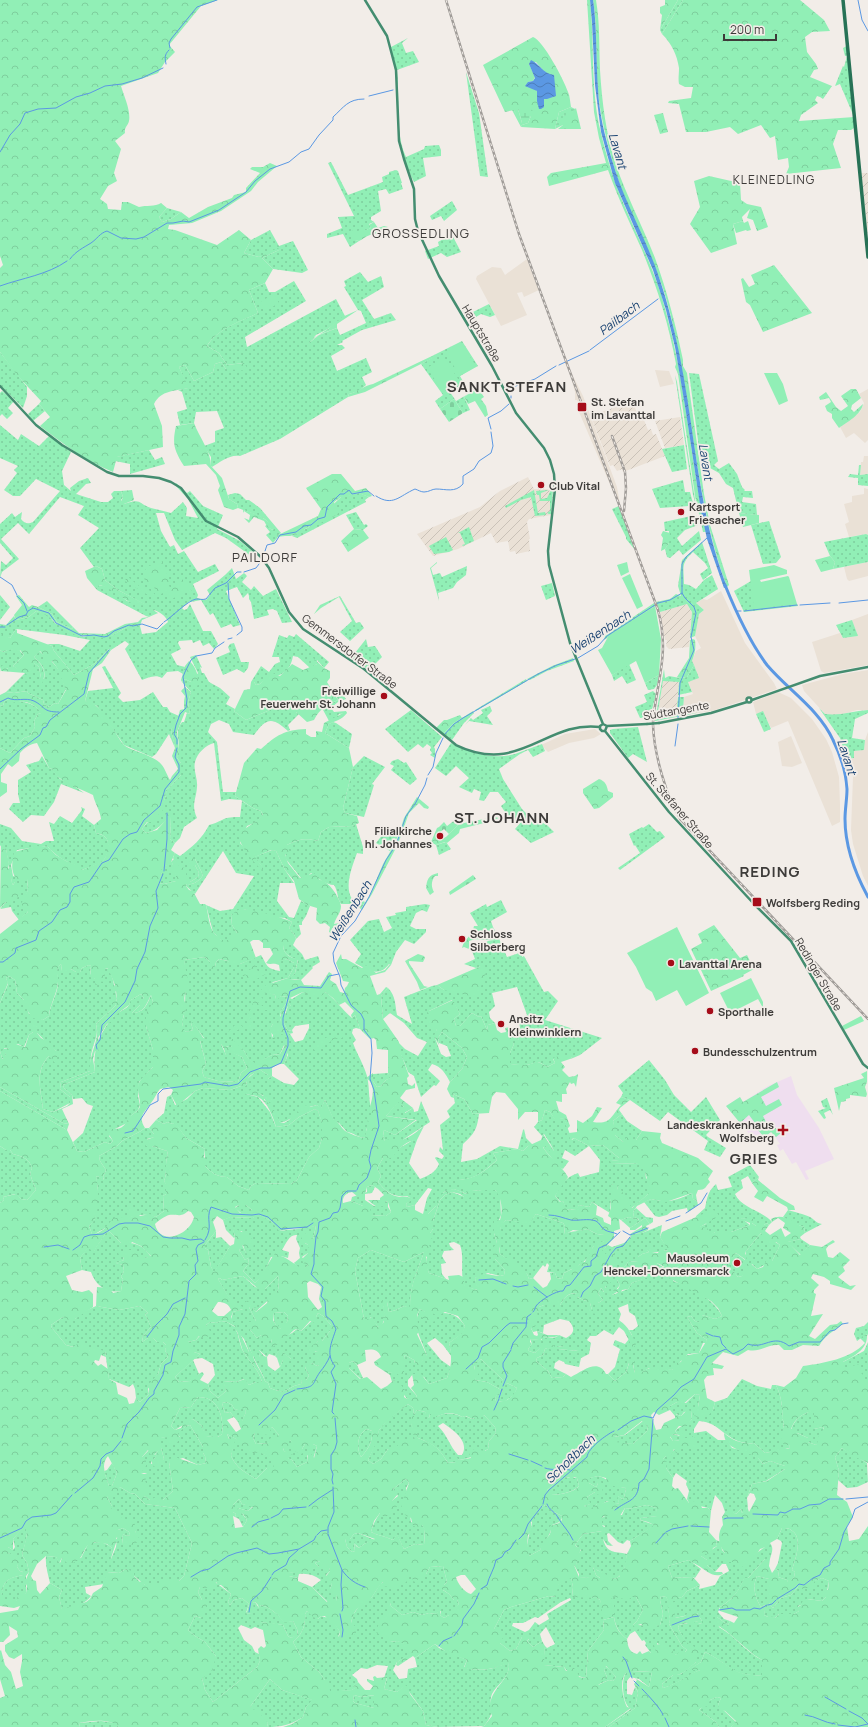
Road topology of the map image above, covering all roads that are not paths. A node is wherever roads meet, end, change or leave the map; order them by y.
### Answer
1 (365, 0) edge
2 (843, 0) edge
3 (868, 256) edge
4 (0, 386) edge
5 (868, 667) edge
6 (603, 724) junction
7 (607, 726) junction
8 (600, 727) junction
9 (606, 731) junction
10 (746, 895) joint
11 (868, 1068) edge

1 - 6 main road, Hauptstraße
2 - 3 main road
4 - 8 main road, Gemmersdorfer Straße
5 - 7 main road, Südtangente, bridge
6 - 7 main road
6 - 8 main road
7 - 9 main road
8 - 9 main road
9 - 10 main road, St. Stefaner Straße
10 - 11 main road, Redinger Straße

